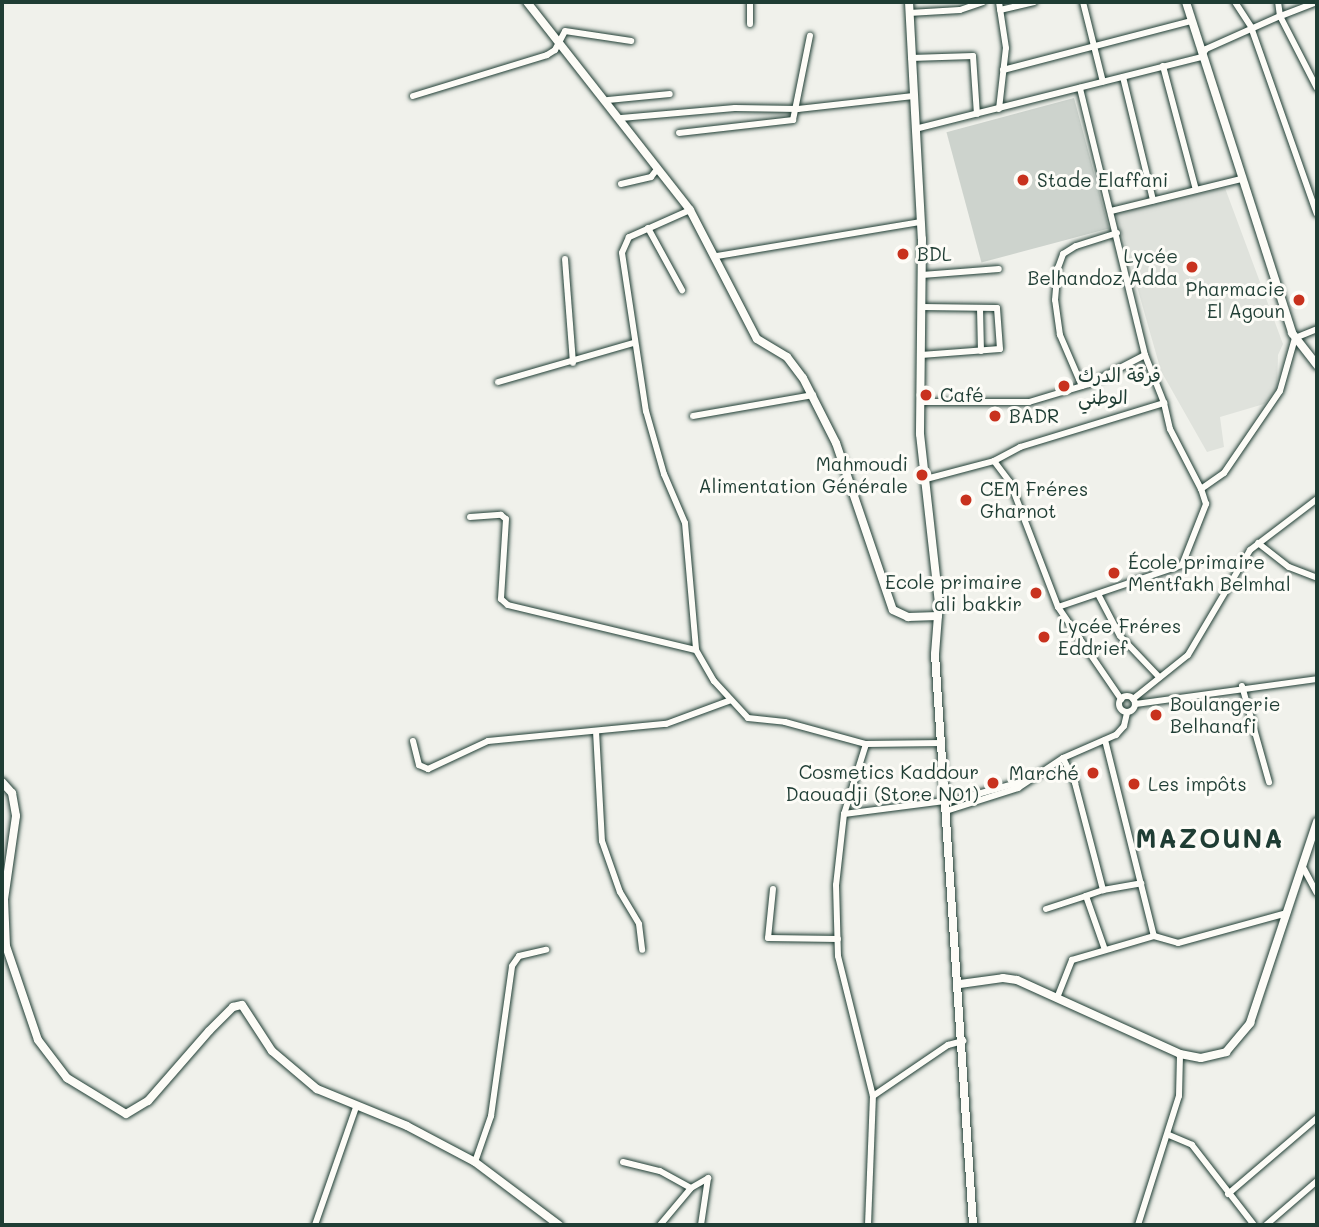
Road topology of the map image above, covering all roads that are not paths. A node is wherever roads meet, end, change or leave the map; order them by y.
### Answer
1 (528, 2) edge
2 (750, 2) edge
3 (909, 2) edge
4 (983, 2) edge
5 (1034, 2) edge
6 (1083, 2) edge
7 (1186, 2) edge
8 (1235, 2) edge
9 (1278, 2) edge
10 (1317, 2) edge
11 (1000, 6) edge
12 (909, 13) junction
13 (1280, 16) junction
14 (1191, 21) junction
15 (750, 24) dead end
16 (1251, 27) junction
17 (810, 36) dead end
18 (559, 38) junction
19 (631, 41) dead end
20 (1094, 46) junction
21 (1201, 57) junction
22 (911, 58) junction
23 (1163, 66) junction
24 (1003, 70) junction
25 (1122, 77) junction
26 (1103, 82) junction
27 (1080, 88) junction
28 (1317, 89) edge
29 (670, 94) dead end
30 (413, 96) dead end
31 (913, 96) junction
32 (608, 100) junction
33 (798, 109) junction
34 (999, 109) junction
35 (977, 114) junction
36 (621, 118) junction
37 (915, 129) junction
38 (679, 132) dead end
39 (658, 168) junction
40 (1241, 179) junction
41 (621, 184) dead end
42 (1196, 190) junction
43 (1153, 200) junction
44 (690, 210) junction
45 (1111, 211) junction
46 (1317, 214) edge
47 (921, 222) junction
48 (648, 228) junction
49 (1116, 233) junction
50 (717, 256) junction
51 (565, 259) dead end
52 (999, 269) dead end
53 (922, 275) junction
54 (682, 290) dead end
55 (922, 307) junction
56 (980, 308) junction
57 (1317, 328) edge
58 (1295, 338) junction
59 (633, 343) junction
60 (981, 351) junction
61 (921, 355) junction
62 (1145, 355) junction
63 (573, 363) junction
64 (1317, 365) edge
65 (498, 382) dead end
66 (1082, 386) junction
67 (813, 395) junction
68 (921, 402) junction
69 (1164, 403) junction
70 (694, 416) dead end
71 (994, 461) junction
72 (926, 479) junction
73 (1201, 489) junction
74 (1317, 499) edge
75 (470, 517) dead end
76 (1258, 542) junction
77 (1317, 578) edge
78 (1098, 594) junction
79 (1058, 607) junction
80 (938, 617) junction
81 (696, 650) junction
82 (1160, 677) junction
83 (1317, 679) edge
84 (1242, 686) junction
85 (1121, 699) junction
86 (731, 700) junction
87 (1134, 701) junction
88 (1127, 713) junction
89 (596, 731) junction
90 (1105, 740) junction
91 (413, 741) dead end
92 (942, 743) junction
93 (866, 744) junction
94 (1063, 758) junction
95 (1024, 781) junction
96 (2, 782) edge
97 (1269, 782) dead end
98 (946, 800) junction
99 (946, 811) junction
100 (844, 814) junction
101 (1317, 824) edge
102 (1304, 869) junction
103 (1141, 883) junction
104 (773, 889) dead end
105 (1103, 890) junction
106 (1317, 893) edge
107 (1086, 896) junction
108 (1046, 909) dead end
109 (1287, 913) junction
110 (1154, 936) junction
111 (838, 939) junction
112 (546, 950) dead end
113 (642, 950) dead end
114 (1105, 950) junction
115 (960, 984) junction
116 (1057, 998) junction
117 (963, 1041) junction
118 (1180, 1054) junction
119 (873, 1096) junction
120 (356, 1107) junction
121 (1317, 1118) edge
122 (1169, 1135) junction
123 (475, 1162) junction
124 (622, 1162) dead end
125 (1317, 1181) edge
126 (691, 1188) junction
127 (1228, 1194) junction
128 (315, 1225) edge
129 (559, 1225) edge
130 (660, 1225) edge
131 (701, 1225) edge
132 (868, 1225) edge
133 (973, 1225) edge
134 (1138, 1225) edge
135 (1254, 1225) edge
136 (1266, 1225) edge

1 - 18 main road
2 - 15 street
3 - 12 main road
4 - 12 street
5 - 11 street
6 - 20 street
7 - 14 main road
8 - 16 street
9 - 13 street
10 - 13 street
11 - 24 street
12 - 22 main road
13 - 16 street
13 - 28 street
14 - 20 street
14 - 21 main road
16 - 21 street
16 - 46 street
17 - 33 street
18 - 19 street
18 - 30 street
18 - 32 main road
20 - 24 street
20 - 26 street
21 - 23 street
21 - 40 main road
22 - 31 main road
22 - 35 street
23 - 25 street
23 - 42 street
24 - 34 street
25 - 26 street
25 - 43 street
26 - 27 street
27 - 34 street
27 - 45 street
29 - 32 street
31 - 33 street
31 - 37 main road
32 - 36 main road
33 - 36 street
33 - 38 street
34 - 35 street
35 - 37 street
36 - 39 main road
37 - 47 main road
39 - 41 street
39 - 44 main road
40 - 42 street
40 - 58 main road
42 - 43 street
43 - 45 street
44 - 48 street
44 - 50 main road
45 - 49 street
47 - 50 street
47 - 53 main road
48 - 54 street
48 - 59 street
49 - 62 street
49 - 66 street
50 - 67 main road
51 - 63 street
52 - 53 street
53 - 55 main road
55 - 56 street
55 - 61 main road
56 - 60 street
56 - 60 street
57 - 58 street
58 - 64 main road
58 - 73 street
59 - 63 street
59 - 81 street
60 - 61 street
61 - 68 main road
62 - 66 street
62 - 69 street
63 - 65 street
66 - 68 street
67 - 70 street
67 - 80 main road
68 - 72 main road
69 - 71 street
69 - 73 street
71 - 72 street
71 - 79 street
72 - 80 main road
73 - 78 street
74 - 76 street
75 - 81 street
76 - 77 street
76 - 82 street
78 - 79 street
78 - 82 street
79 - 85 street
80 - 92 main road
81 - 86 street
82 - 87 street
83 - 84 street
84 - 87 street
84 - 97 street
85 - 87 street
85 - 88 street
86 - 89 street
86 - 93 street
87 - 88 street
88 - 90 street
89 - 91 street
89 - 113 street
90 - 94 street
90 - 103 street
92 - 93 street
92 - 98 main road
93 - 100 street
94 - 95 street
94 - 105 street
95 - 98 street
95 - 99 street
96 - 120 main road
98 - 99 main road
98 - 100 street
99 - 115 main road
100 - 111 street
101 - 102 main road
102 - 106 street
102 - 109 main road
103 - 105 street
103 - 110 street
104 - 111 street
105 - 107 street
107 - 108 street
107 - 114 street
109 - 110 street
109 - 118 main road
110 - 114 street
111 - 119 street
112 - 123 street
114 - 116 street
115 - 116 main road
115 - 117 main road
116 - 118 main road
117 - 119 street
117 - 133 main road
118 - 122 street
119 - 132 street
120 - 123 main road
120 - 128 street
121 - 127 street
122 - 127 street
122 - 134 street
123 - 129 main road
124 - 126 street
125 - 136 street
126 - 130 street
126 - 131 street
127 - 135 street

